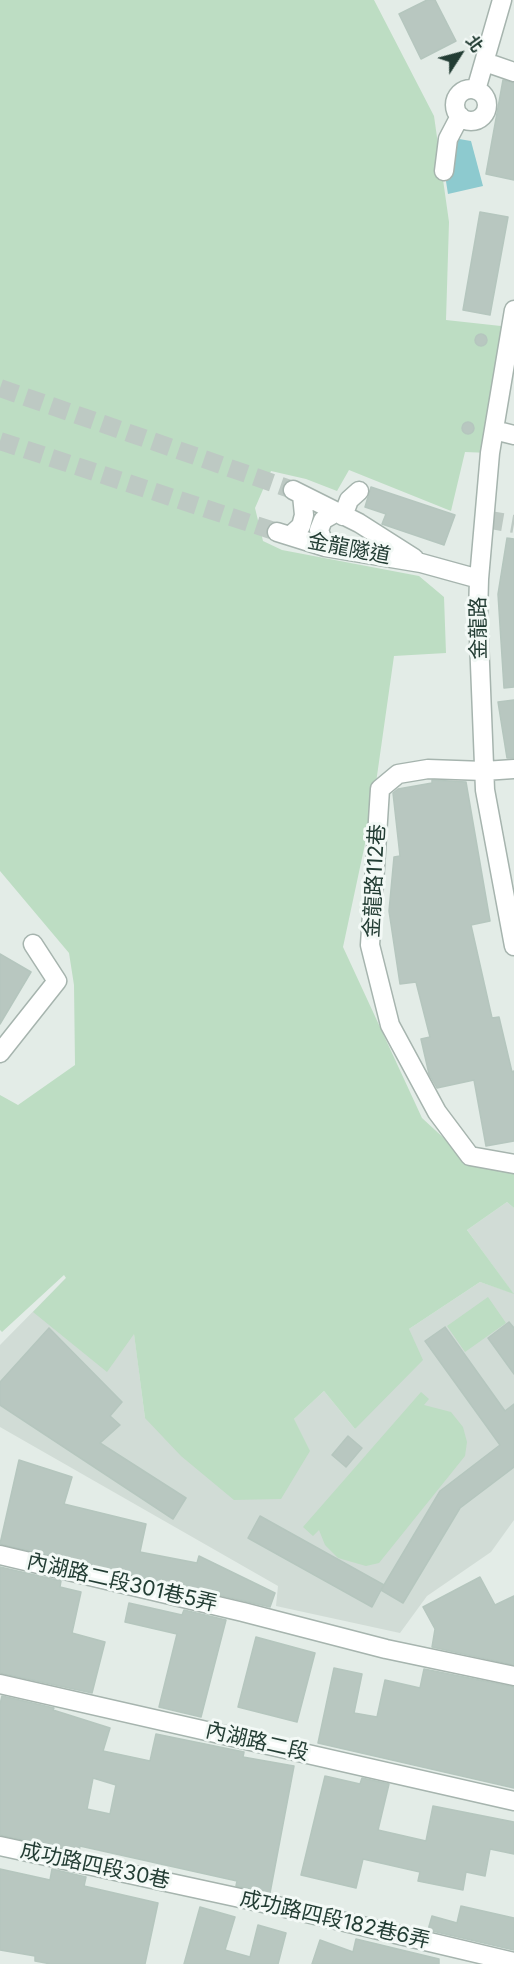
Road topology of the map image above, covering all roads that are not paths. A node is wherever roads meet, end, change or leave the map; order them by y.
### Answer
1 (502, 0) edge
2 (485, 62) junction
3 (514, 72) edge
4 (444, 171) dead end
5 (514, 310) edge
6 (510, 354) edge
7 (494, 430) junction
8 (514, 435) edge
9 (359, 491) dead end
10 (340, 514) junction
11 (325, 547) junction
12 (421, 563) junction
13 (479, 579) junction
14 (514, 769) edge
15 (483, 771) junction
16 (33, 944) dead end
17 (514, 946) edge
18 (0, 1053) edge
19 (514, 1164) edge
20 (0, 1555) edge
21 (514, 1676) edge
22 (0, 1684) edge
23 (514, 1801) edge
24 (0, 1846) edge
25 (190, 1887) joint
26 (514, 1962) edge

1 - 2 street
2 - 3 street
2 - 4 street
5 - 6 street, 金龍路
6 - 7 street, 金龍路
7 - 8 street
7 - 13 street, 金龍路
9 - 10 street
10 - 11 street
10 - 11 street, 金龍隧道
10 - 12 street, 金龍隧道
11 - 12 street, 金龍隧道
12 - 13 street, 金龍隧道
13 - 15 street, 金龍路
14 - 15 street, 金龍路112巷
15 - 17 street, 金龍路
15 - 19 street, 金龍路112巷
16 - 18 street
20 - 21 street, 內湖路二段301巷5弄
22 - 23 street, 內湖路二段
24 - 25 street, 成功路四段30巷
25 - 26 street, 成功路四段182巷6弄

